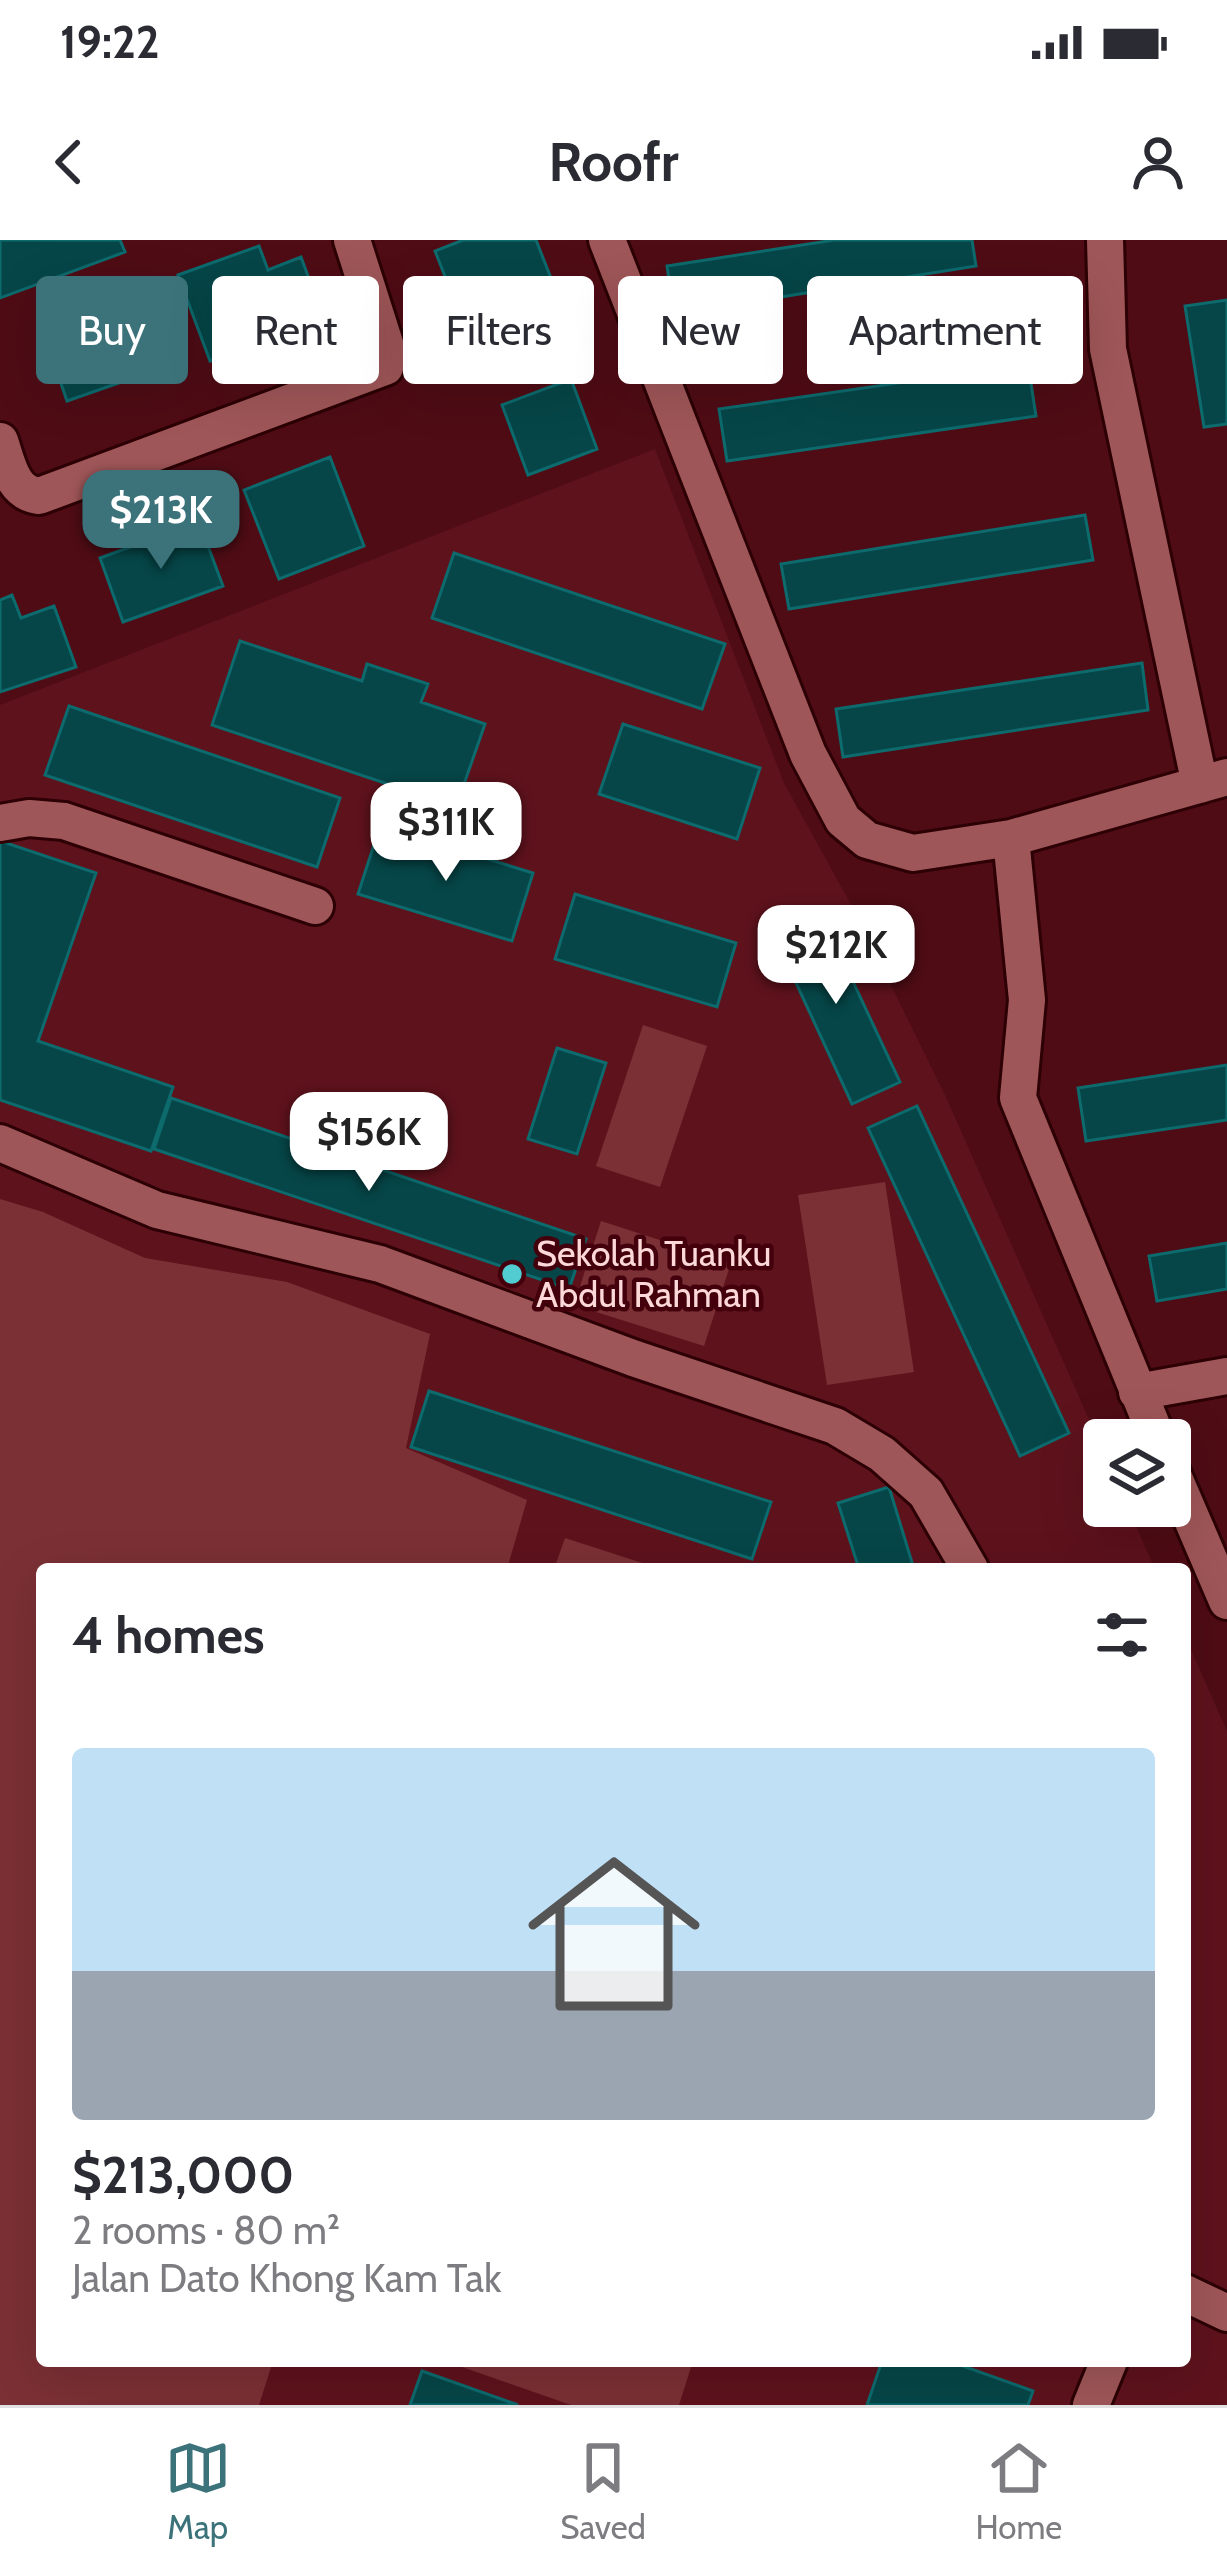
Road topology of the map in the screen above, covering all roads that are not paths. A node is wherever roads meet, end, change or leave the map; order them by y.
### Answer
1 (352, 240) edge
2 (607, 240) edge
3 (1105, 240) edge
4 (0, 441) edge
5 (1214, 781) edge
6 (0, 823) edge
7 (1011, 838) junction
8 (315, 906) dead end
9 (0, 1143) edge
10 (1227, 1376) edge
11 (1137, 1392) junction
12 (1149, 1419) edge
13 (1191, 1517) edge
14 (967, 1563) edge
15 (1227, 1601) edge
16 (1191, 2297) edge
17 (1227, 2313) edge
18 (1107, 2367) edge
19 (1091, 2405) edge

1 - 4 street
2 - 7 street
3 - 5 street
5 - 7 street
6 - 8 street
7 - 11 street
9 - 14 street
10 - 11 street
11 - 12 street
13 - 15 street
16 - 17 street
18 - 19 street

